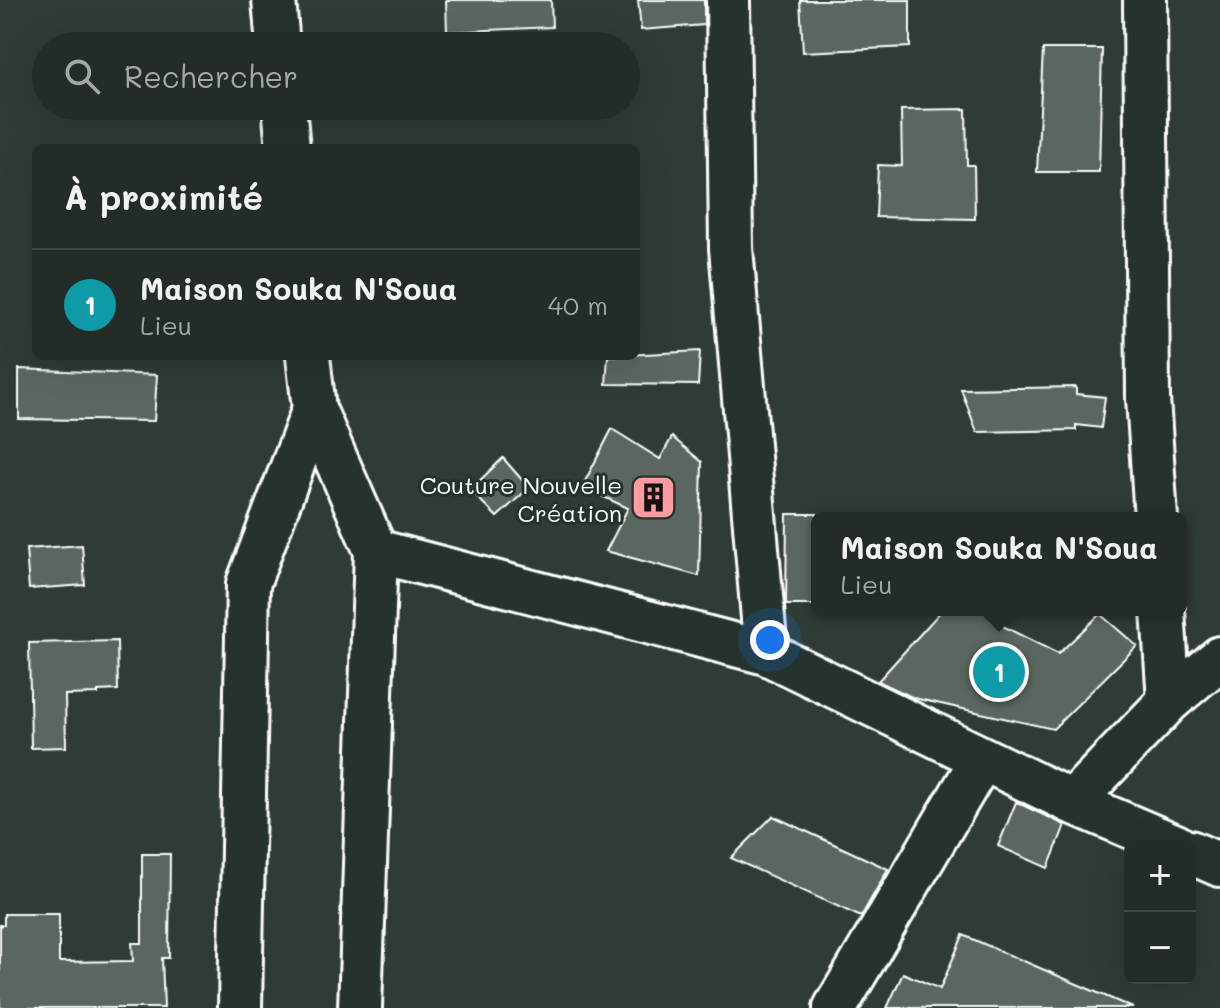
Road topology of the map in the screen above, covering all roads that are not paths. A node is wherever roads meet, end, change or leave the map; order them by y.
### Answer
1 (274, 0) edge
2 (728, 0) edge
3 (1145, 0) edge
4 (277, 32) edge
5 (285, 120) edge
6 (288, 144) edge
7 (308, 360) edge
8 (314, 409) junction
9 (1156, 512) edge
10 (376, 551) junction
11 (1163, 616) edge
12 (766, 653) junction
13 (1220, 658) edge
14 (1169, 701) junction
15 (982, 759) junction
16 (1072, 802) junction
17 (1162, 840) edge
18 (1196, 855) edge
19 (1220, 865) edge
20 (240, 1008) edge
21 (360, 1008) edge
22 (835, 1008) edge

1 - 4 street
2 - 12 street
3 - 9 street
5 - 6 street
7 - 8 street
8 - 10 street
8 - 20 street
10 - 12 street
10 - 21 street
11 - 14 street
12 - 15 street
13 - 14 street
14 - 16 street
15 - 16 street
15 - 22 street
16 - 17 street
18 - 19 street

